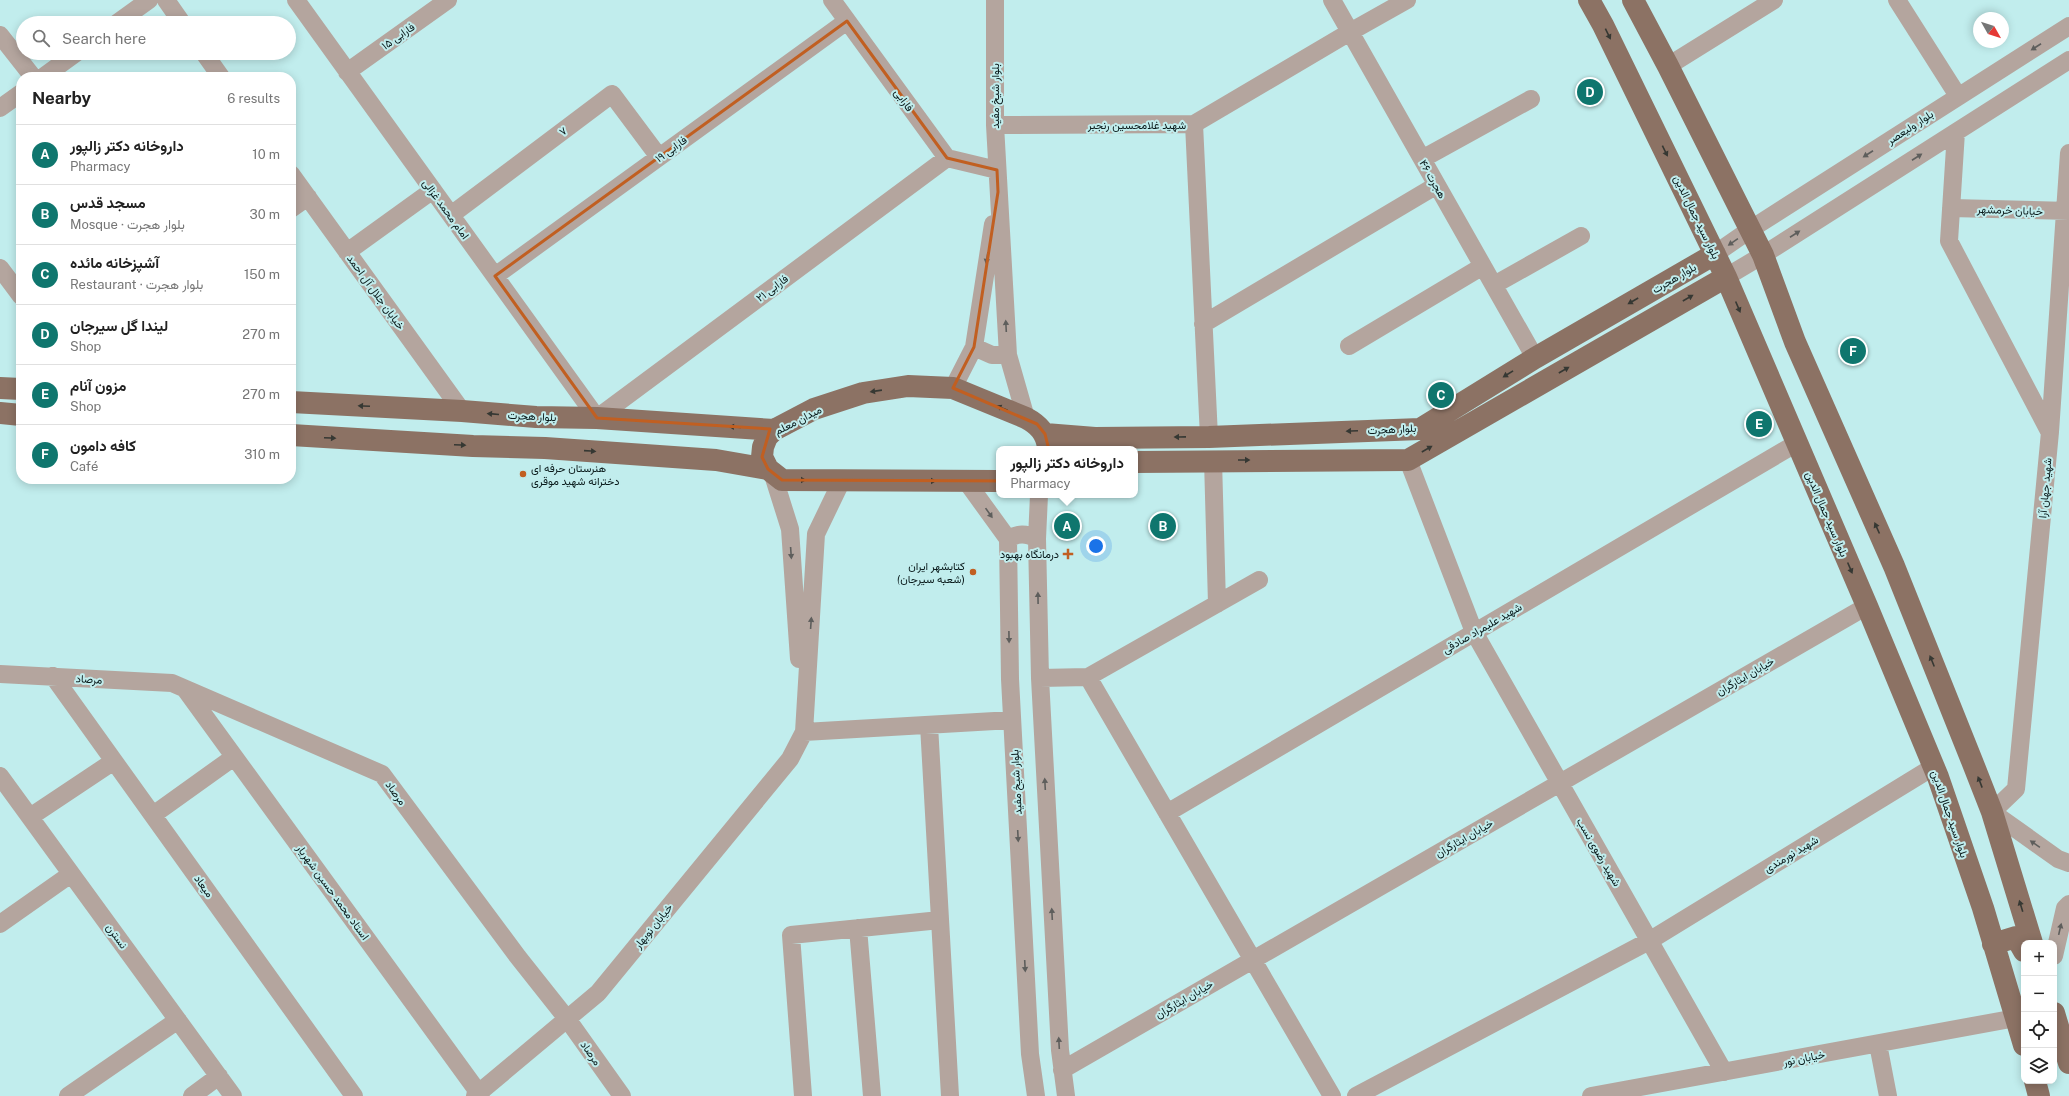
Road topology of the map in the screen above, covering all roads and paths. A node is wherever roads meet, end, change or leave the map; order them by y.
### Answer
1 (149, 0) edge
2 (166, 0) edge
3 (296, 0) edge
4 (448, 0) edge
5 (832, 0) edge
6 (995, 0) edge
7 (1332, 0) edge
8 (1406, 0) edge
9 (1589, 0) edge
10 (1633, 0) edge
11 (1774, 0) edge
12 (1897, 0) edge
13 (127, 16) edge
14 (177, 16) edge
15 (847, 21) junction
16 (2069, 26) edge
17 (1350, 32) junction
18 (0, 35) edge
19 (16, 55) edge
20 (20, 60) edge
21 (66, 60) edge
22 (209, 60) edge
23 (2069, 60) edge
24 (1668, 66) junction
25 (29, 72) edge
26 (50, 72) edge
27 (217, 72) edge
28 (347, 72) junction
29 (1958, 96) junction
30 (16, 97) edge
31 (1531, 99) dead end
32 (0, 108) edge
33 (1194, 124) junction
34 (995, 125) junction
35 (1956, 132) junction
36 (2069, 153) edge
37 (659, 157) junction
38 (946, 158) junction
39 (1422, 159) junction
40 (997, 170) junction
41 (296, 181) edge
42 (1437, 185) junction
43 (433, 190) junction
44 (998, 192) junction
45 (308, 198) junction
46 (296, 206) edge
47 (1951, 208) junction
48 (2067, 211) edge
49 (451, 215) junction
50 (1751, 229) junction
51 (1581, 236) dead end
52 (347, 252) junction
53 (1715, 254) junction
54 (1763, 255) junction
55 (1483, 266) junction
56 (0, 268) edge
57 (495, 276) junction
58 (1726, 277) junction
59 (1494, 285) junction
60 (16, 289) edge
61 (1203, 324) junction
62 (974, 346) junction
63 (1349, 346) dead end
64 (1008, 355) junction
65 (1535, 358) junction
66 (0, 388) edge
67 (953, 388) junction
68 (16, 389) edge
69 (296, 402) edge
70 (462, 411) junction
71 (0, 413) edge
72 (16, 415) edge
73 (597, 418) junction
74 (1026, 418) junction
75 (774, 430) junction
76 (2050, 432) junction
77 (296, 435) edge
78 (1209, 437) junction
79 (1046, 442) edge
80 (1797, 443) junction
81 (1213, 460) junction
82 (1408, 460) junction
83 (1138, 462) edge
84 (770, 472) junction
85 (842, 480) junction
86 (966, 481) junction
87 (996, 481) edge
88 (1039, 498) edge
89 (790, 529) junction
90 (816, 534) junction
91 (1008, 539) junction
92 (1037, 539) junction
93 (1259, 580) dead end
94 (1217, 604) junction
95 (1866, 606) junction
96 (1474, 632) junction
97 (0, 674) edge
98 (53, 676) junction
99 (1088, 677) junction
100 (1040, 678) junction
101 (185, 689) junction
102 (1012, 720) junction
103 (929, 725) junction
104 (804, 732) junction
105 (234, 757) junction
106 (114, 761) junction
107 (1933, 767) junction
108 (0, 776) edge
109 (1559, 783) junction
110 (1992, 812) junction
111 (1167, 813) junction
112 (153, 815) junction
113 (30, 817) junction
114 (2069, 863) edge
115 (71, 874) junction
116 (2069, 904) edge
117 (940, 920) junction
118 (0, 924) edge
119 (858, 928) junction
120 (2031, 940) edge
121 (1649, 941) junction
122 (2057, 943) edge
123 (1993, 944) junction
124 (2021, 946) edge
125 (1253, 960) junction
126 (2016, 1018) junction
127 (178, 1020) junction
128 (568, 1020) junction
129 (2057, 1023) edge
130 (2021, 1035) edge
131 (1878, 1044) junction
132 (2069, 1063) edge
133 (1062, 1070) junction
134 (1724, 1072) junction
135 (219, 1076) junction
136 (2035, 1084) edge
137 (1034, 1094) edge
138 (478, 1095) edge
139 (68, 1096) edge
140 (192, 1096) edge
141 (234, 1096) edge
142 (354, 1096) edge
143 (622, 1096) edge
144 (803, 1096) edge
145 (872, 1096) edge
146 (950, 1096) edge
147 (1066, 1096) edge
148 (1332, 1096) edge
149 (1356, 1096) edge
150 (1591, 1096) edge
151 (1888, 1096) edge
152 (2039, 1096) edge

1 - 13 street
2 - 14 street
3 - 28 street, امام محمد غزالی
4 - 28 street, فارابی ۱۵
5 - 15 street, فارابی
6 - 34 street, بلوار شیخ مفید
7 - 17 street, هجرت ۴۶
8 - 17 street, شهید غلامحسین رنجبر
9 -> 53 main road, بلوار سید جمال الدین
10 - 24 main road
11 - 24 street
12 - 29 street
15 - 37 street, فارابی ۱۹
15 - 38 street, فارابی
16 -> 29 street, بلوار ولیعصر
17 - 33 street, شهید غلامحسین رنجبر
17 - 39 street, هجرت ۴۶
18 - 19 street
20 - 25 street
21 - 26 street
22 - 27 street
23 - 35 street
24 - 50 main road
28 - 43 street, امام محمد غزالی
29 -> 50 street, بلوار ولیعصر
30 - 32 street
31 - 39 street
33 - 34 street, شهید غلامحسین رنجبر
33 - 61 street
34 - 40 street, بلوار شیخ مفید
35 - 47 street
54 -> 35 street
36 - 48 street, شهید جهان آرا
37 - 49 street, ۷
37 - 57 street, فارابی ۱۹
38 - 40 street
38 - 73 street, فارابی ۲۱
39 - 42 street, هجرت ۴۶
40 - 44 street, بلوار شیخ مفید
41 - 45 street, خیابان جلال آل احمد
42 - 55 street, هجرت ۴۶
42 - 61 street
43 - 49 street, امام محمد غزالی
43 - 52 street
44 -> 62 street
64 -> 44 street
45 - 46 street
45 - 52 street, خیابان جلال آل احمد
47 - 48 street, خیابان خرمشهر
47 - 76 street
48 - 76 street, شهید جهان آرا
49 - 57 street, امام محمد غزالی
50 -> 53 street, بلوار ولیعصر
50 - 54 main road
51 - 59 street
52 - 70 street, خیابان جلال آل احمد
53 - 58 main road, بلوار سید جمال الدین
53 -> 65 main road, بلوار هجرت
54 - 58 street
110 -> 54 main road
55 - 59 street, هجرت ۴۶
55 - 63 street
56 - 60 street
57 - 73 street, امام محمد غزالی
58 -> 80 main road, بلوار سید جمال الدین
82 -> 58 main road
59 - 65 street, هجرت ۴۶
61 - 78 street
62 - 64 street
62 - 67 street
64 - 74 street
65 -> 78 main road, بلوار هجرت
66 - 68 main road
74 -> 67 main road, میدان معلم
67 -> 75 main road, میدان معلم
70 -> 69 main road, بلوار هجرت
73 -> 70 main road, بلوار هجرت
71 - 72 main road
75 -> 73 main road, بلوار هجرت
74 - 79 main road, میدان معلم
75 - 84 main road, میدان معلم
76 - 110 street, شهید جهان آرا
77 -> 84 main road
78 -> 79 main road, بلوار هجرت
80 -> 95 main road, بلوار سید جمال الدین
80 - 96 street, شهید علیمراد صادقی
81 -> 82 main road
81 - 83 main road
81 - 94 street
82 - 96 street, شهید رضوی نسب
84 -> 85 main road
84 - 89 street
85 -> 86 main road
85 - 90 street
86 - 87 main road
86 -> 91 street
88 - 92 street
89 - 90 street
89 -> 104 street
104 -> 90 street
91 - 92 street
91 -> 102 street, بلوار شیخ مفید
100 -> 92 street
93 - 94 street
94 - 99 street
95 - 107 main road, بلوار سید جمال الدین
95 - 109 street, خیابان ایثارگران
96 - 109 street, شهید رضوی نسب
96 - 111 street, شهید علیمراد صادقی
97 - 98 street, مرصاد
98 - 101 street, مرصاد
98 - 106 street, میعاد
99 - 100 street
99 - 111 street
133 -> 100 street
101 - 105 street, استاد محمد حسین شهریار
101 - 128 street, مرصاد
102 - 103 street
102 -> 137 street, بلوار شیخ مفید
103 - 104 street
103 - 117 street
104 - 128 street, خیابان نوبهار
105 - 112 street
105 - 138 street, استاد محمد حسین شهریار
106 - 112 street, میعاد
106 - 113 street
107 - 121 street, شهید نورمندی
107 - 123 main road, بلوار سید جمال الدین
108 - 113 street, نسترن
109 - 121 street, شهید رضوی نسب
109 - 125 street, خیابان ایثارگران
114 -> 110 street
120 -> 110 main road
111 - 125 street
112 - 142 street, میعاد
113 - 115 street, نسترن
115 - 118 street
115 - 127 street, نسترن
122 -> 116 street
117 - 119 street
117 - 146 street
119 - 144 street
119 - 145 street
121 - 134 street, شهید رضوی نسب
121 - 149 street, شهید نورمندی
123 - 124 main road
123 - 126 main road, بلوار سید جمال الدین
125 - 133 street, خیابان ایثارگران
125 - 148 street
126 - 130 main road, بلوار سید جمال الدین
126 - 131 street, خیابان نور
127 - 135 street, نسترن
127 - 139 street
128 - 138 street, خیابان نوبهار
128 - 143 street, مرصاد
129 - 132 main road
131 - 134 street, خیابان نور
131 - 151 street
133 - 147 street
134 - 150 street, خیابان نور
135 - 140 street
135 - 141 street, نسترن
136 - 152 main road

